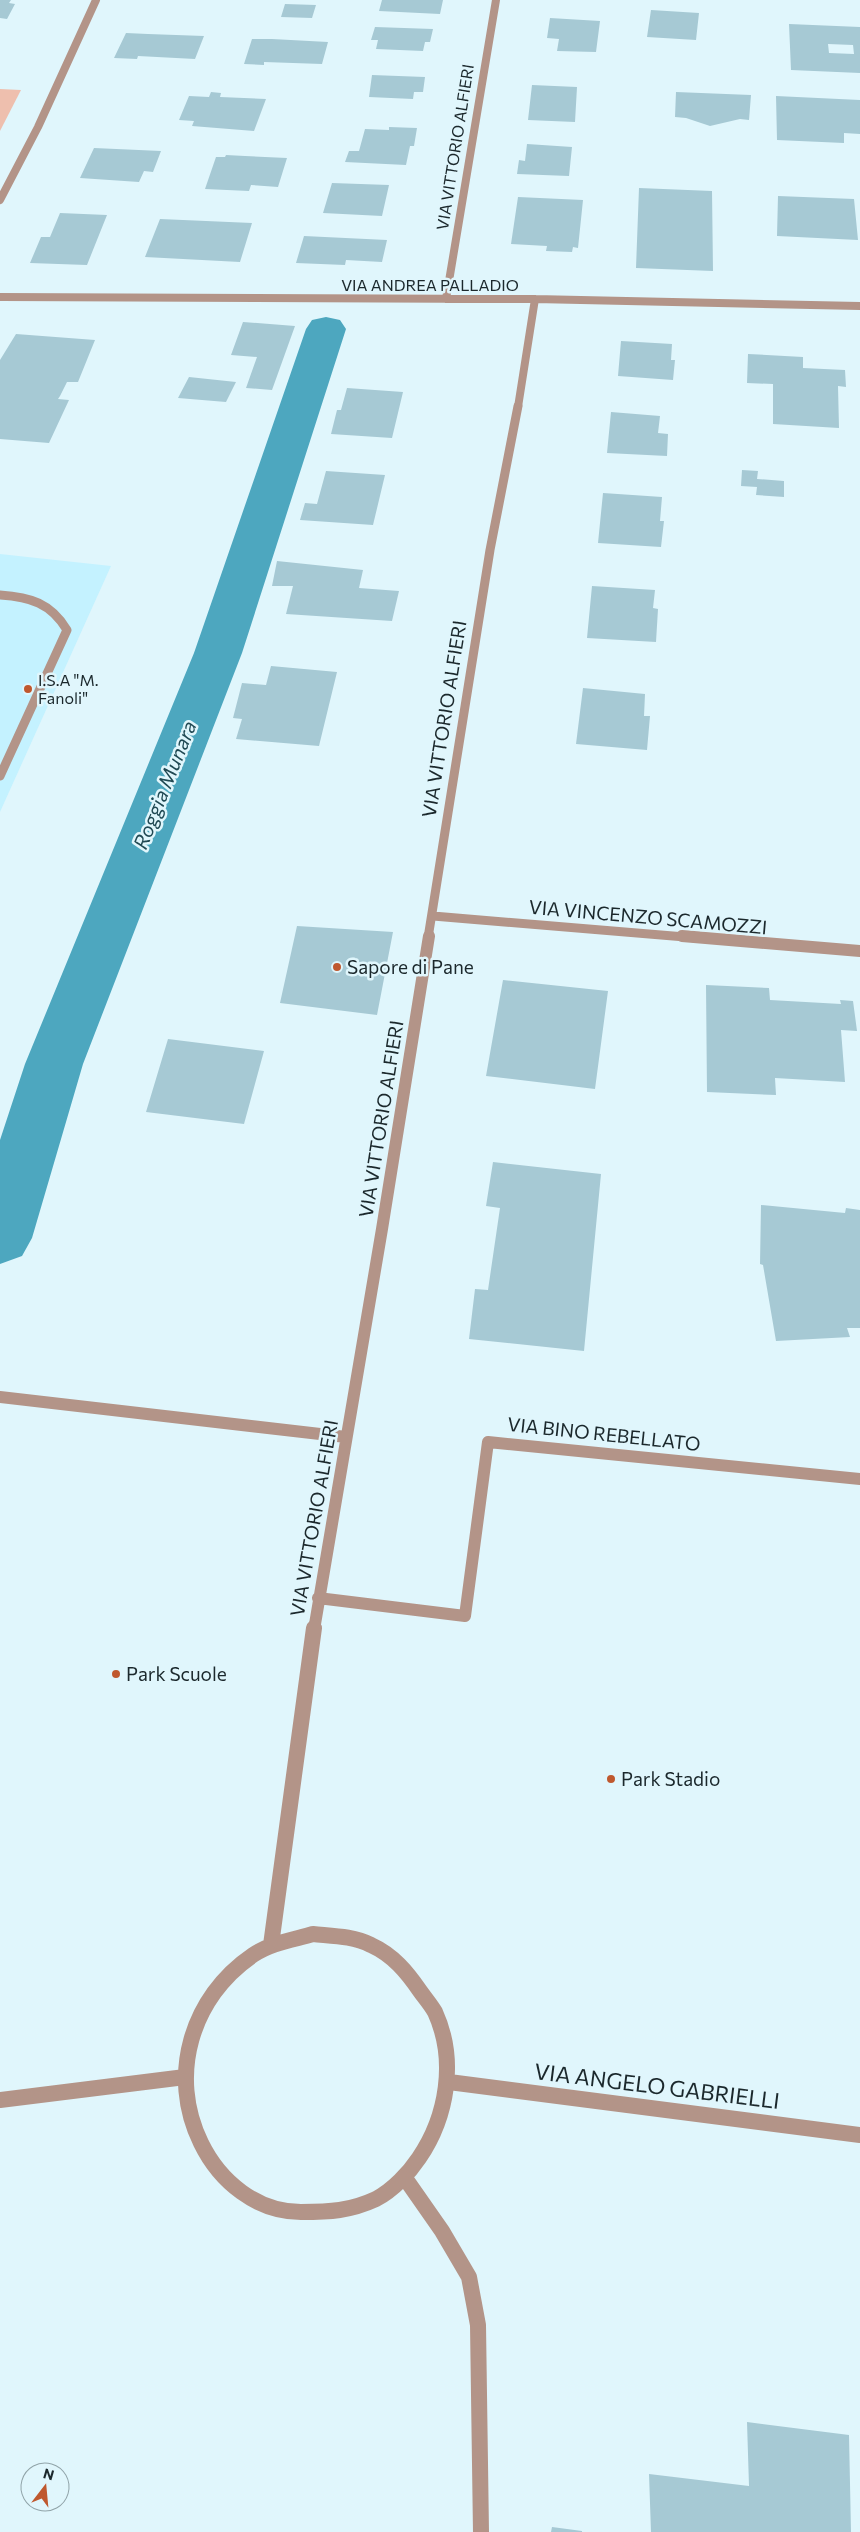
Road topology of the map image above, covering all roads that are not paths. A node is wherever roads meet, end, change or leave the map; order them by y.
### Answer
1 (96, 0) edge
2 (496, 0) edge
3 (0, 200) edge
4 (0, 297) edge
5 (446, 299) junction
6 (536, 299) junction
7 (860, 306) edge
8 (0, 595) edge
9 (0, 776) edge
10 (433, 916) junction
11 (860, 952) edge
12 (0, 1397) edge
13 (346, 1438) junction
14 (860, 1478) edge
15 (318, 1598) junction
16 (271, 1945) junction
17 (185, 2077) junction
18 (449, 2082) junction
19 (0, 2100) edge
20 (860, 2134) edge
21 (405, 2178) junction
22 (481, 2532) edge

1 - 3 street
2 - 5 street, VIA VITTORIO ALFIERI
4 - 5 street, VIA ANDREA PALLADIO
5 - 6 street, VIA ANDREA PALLADIO
6 - 7 street, VIA ANDREA PALLADIO
6 - 10 street, VIA VITTORIO ALFIERI
8 - 9 street
10 - 11 street, VIA VINCENZO SCAMOZZI
10 - 13 street, VIA VITTORIO ALFIERI
12 - 13 street
13 - 15 street, VIA VITTORIO ALFIERI
14 - 15 street, VIA BINO REBELLATO
15 - 16 street, VIA VITTORIO ALFIERI
16 - 17 street
16 - 18 street
17 - 19 street
17 - 21 street
18 - 20 street, VIA ANGELO GABRIELLI
18 - 21 street
21 - 22 street

